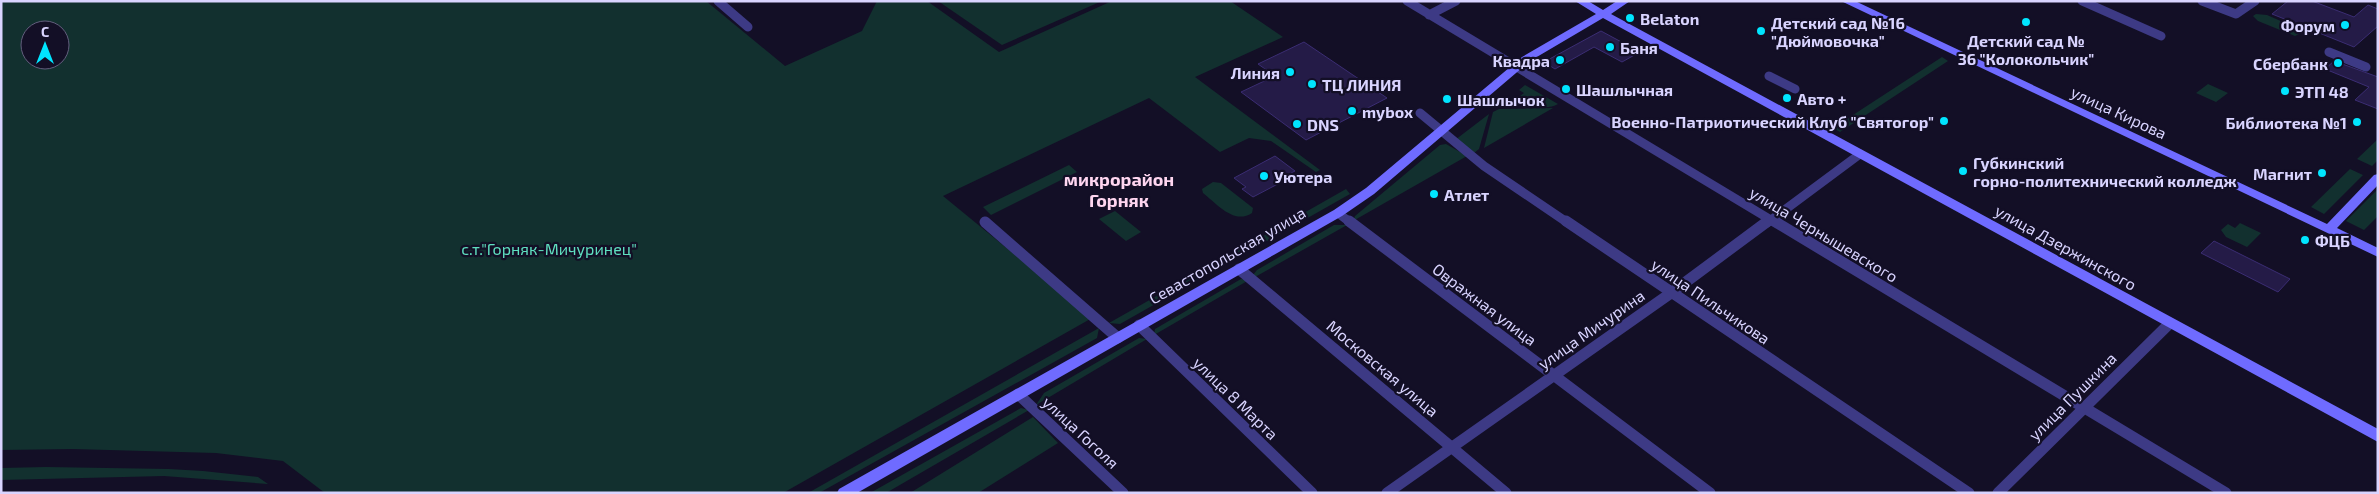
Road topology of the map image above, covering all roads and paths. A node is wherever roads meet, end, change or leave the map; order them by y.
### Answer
1 (718, 1) edge
2 (1406, 1) edge
3 (1456, 1) edge
4 (1580, 1) edge
5 (1625, 1) edge
6 (1846, 1) edge
7 (2082, 1) edge
8 (2202, 1) edge
9 (2255, 1) edge
10 (1602, 13) junction
11 (1429, 15) junction
12 (748, 28) dead end
13 (2161, 36) dead end
14 (2329, 52) dead end
15 (1516, 67) junction
16 (2366, 67) dead end
17 (1769, 76) dead end
18 (1795, 89) dead end
19 (1420, 113) dead end
20 (1438, 132) junction
21 (1860, 154) junction
22 (2378, 178) edge
23 (1338, 213) junction
24 (1772, 220) junction
25 (986, 222) dead end
26 (2329, 229) junction
27 (2378, 252) edge
28 (1239, 269) junction
29 (1671, 293) junction
30 (2170, 323) junction
31 (1139, 325) junction
32 (1118, 338) junction
33 (1553, 376) junction
34 (1018, 394) junction
35 (2083, 408) junction
36 (2378, 436) edge
37 (1452, 448) junction
38 (844, 493) edge
39 (1123, 493) edge
40 (1312, 493) edge
41 (1387, 493) edge
42 (1506, 493) edge
43 (1710, 493) edge
44 (1968, 493) edge
45 (1998, 493) edge
46 (2226, 493) edge

1 - 12 street
2 - 11 street, улица Чернышевского
3 - 11 street
4 - 10 main road, улица Дзержинского
5 - 10 main road, Севастопольская улица
6 - 26 main road, улица Кирова
7 - 13 street
8 - 9 street
10 - 15 main road, Севастопольская улица
10 - 21 main road, улица Дзержинского
11 - 15 street, улица Чернышевского
14 - 16 street
15 - 20 main road, Севастопольская улица
15 - 24 street, улица Чернышевского
17 - 18 street
19 - 20 street, улица Пильчикова
20 - 23 main road, Севастопольская улица
20 - 29 street, улица Пильчикова
21 - 24 street, улица Мичурина
21 - 30 main road, улица Дзержинского
22 - 26 main road
23 - 28 main road, Севастопольская улица
23 - 33 street, Овражная улица
24 - 29 street, улица Мичурина
24 - 35 street, улица Чернышевского
25 - 32 street
26 - 27 main road, улица Кирова
28 - 31 main road, Севастопольская улица
28 - 37 street, Московская улица
29 - 33 street, улица Мичурина
29 - 44 street, улица Пильчикова
30 - 35 street, улица Пушкина
30 - 36 main road, улица Дзержинского
31 - 32 main road, Севастопольская улица
31 - 40 street, улица 8 Марта
32 - 34 main road, Севастопольская улица
33 - 37 street, улица Мичурина
33 - 43 street, Овражная улица
34 - 38 main road, Севастопольская улица
34 - 39 street, улица Гоголя
35 - 45 street, улица Пушкина
35 - 46 street, улица Чернышевского
37 - 41 street, улица Мичурина
37 - 42 street, Московская улица

